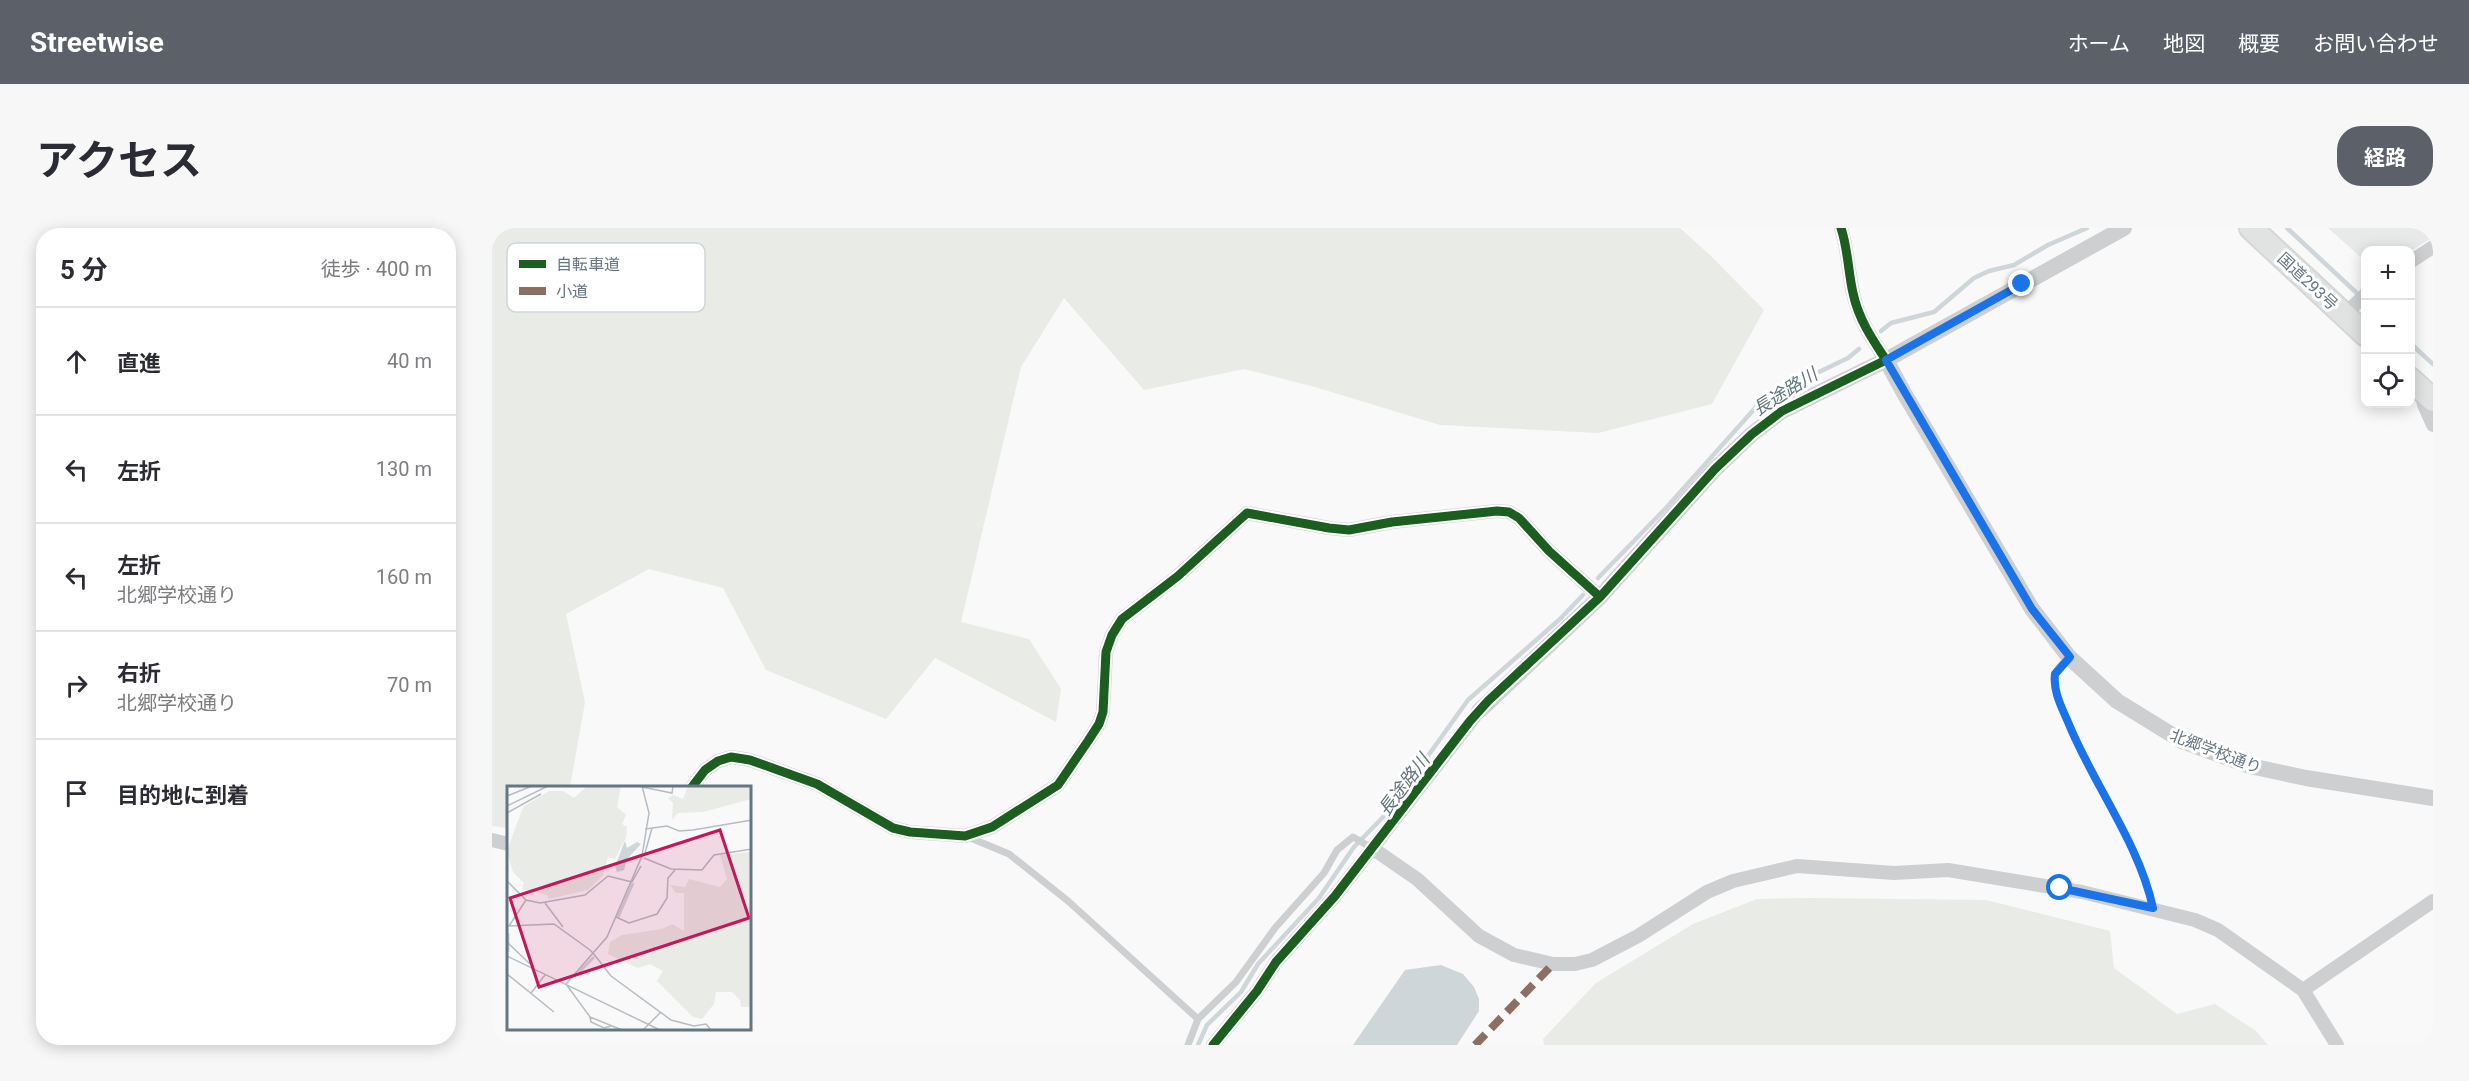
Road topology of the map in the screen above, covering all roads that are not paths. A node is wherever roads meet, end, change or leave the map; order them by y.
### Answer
1 (1841, 228) edge
2 (2124, 228) edge
3 (2251, 228) edge
4 (2433, 247) edge
5 (2415, 259) edge
6 (2355, 304) edge
7 (2361, 321) edge
8 (1886, 360) junction
9 (2422, 390) edge
10 (2433, 425) edge
11 (1600, 597) junction
12 (2070, 657) junction
13 (1479, 711) joint
14 (693, 786) edge
15 (2433, 798) edge
16 (965, 836) junction
17 (492, 840) edge
18 (507, 844) edge
19 (1372, 848) junction
20 (2433, 901) edge
21 (2153, 908) junction
22 (2303, 990) junction
23 (1197, 1018) junction
24 (1188, 1045) edge
25 (1213, 1045) edge
26 (2337, 1045) edge

1 - 8 street
2 - 8 street
3 - 6 highway, 国道293号
4 - 5 street
6 - 7 highway, 国道293号
8 - 11 street
8 - 12 street, 北郷学校通り
9 - 10 street
11 - 13 street
11 - 16 street
12 - 15 street, 北郷学校通り
12 - 21 lane
13 - 19 street
14 - 16 street
16 - 23 lane
17 - 18 street
19 - 21 street
19 - 23 lane
19 - 25 street
20 - 22 street
21 - 22 street
22 - 26 street
23 - 24 lane

